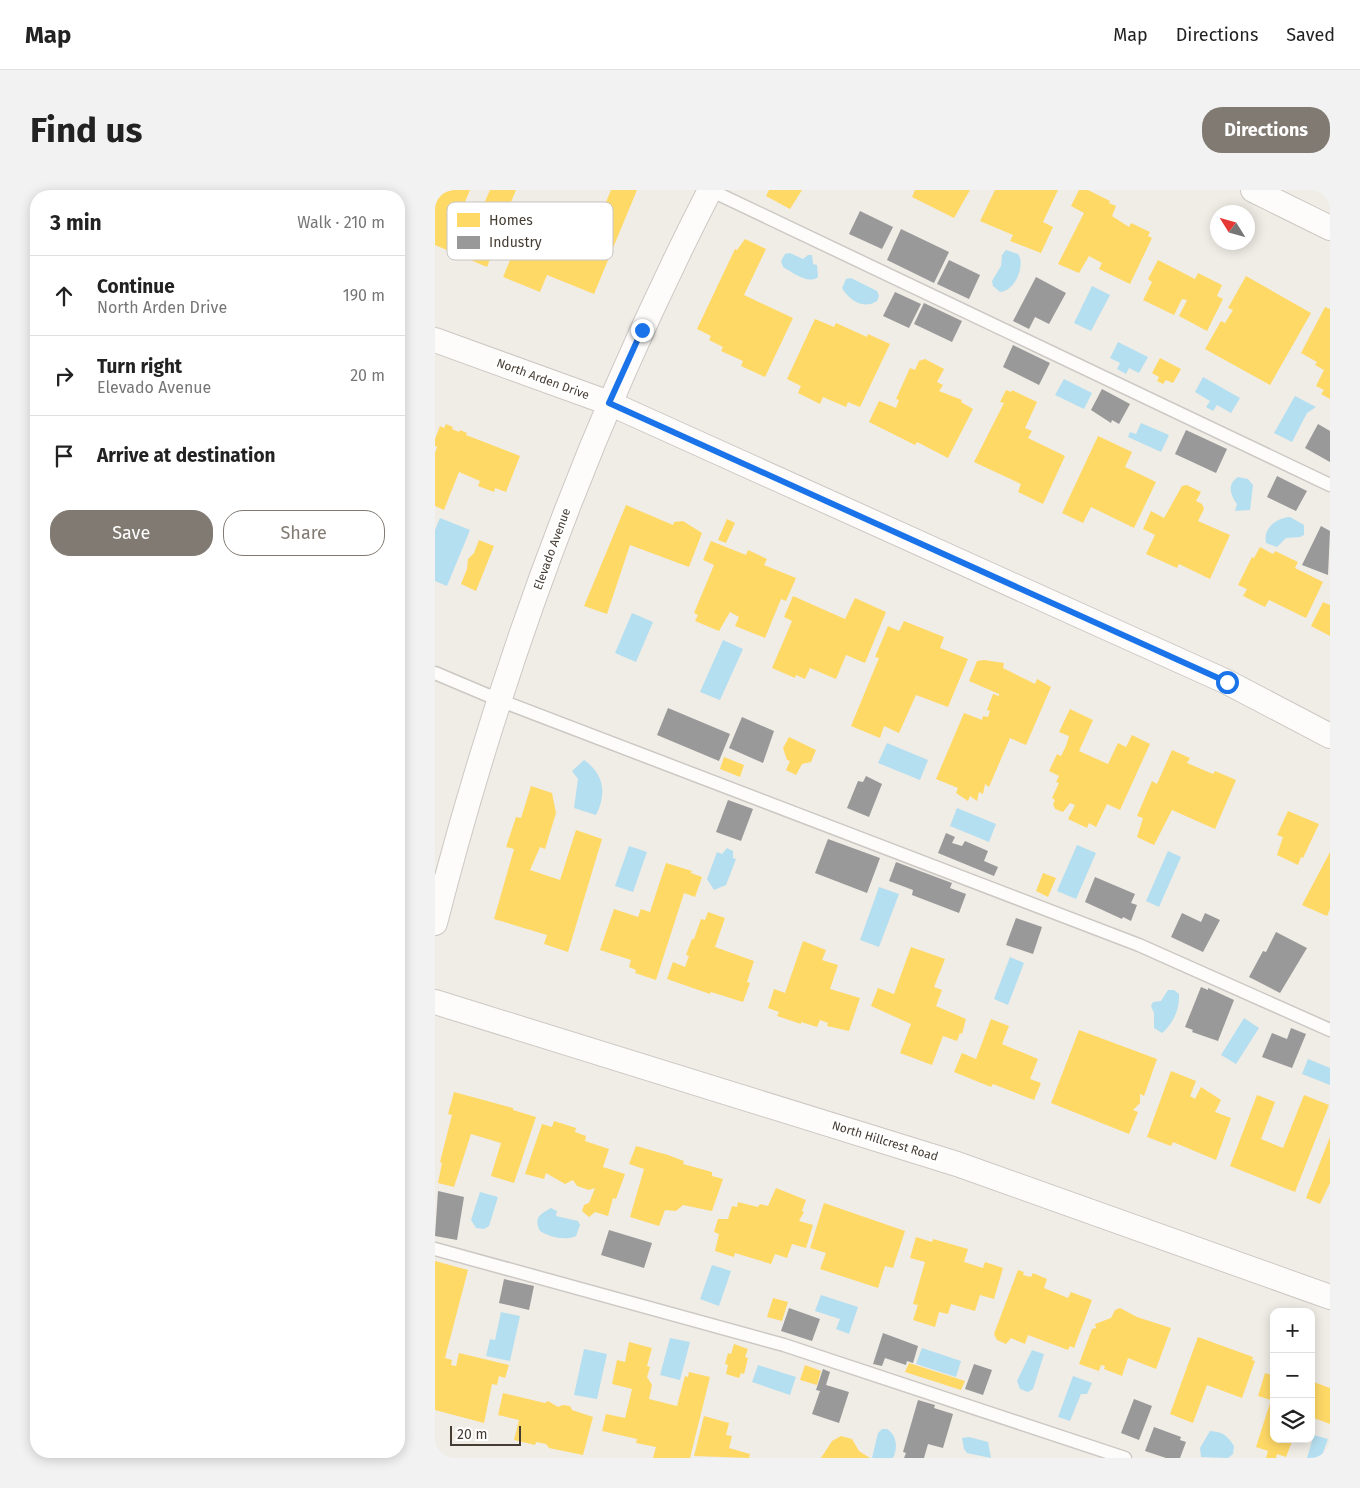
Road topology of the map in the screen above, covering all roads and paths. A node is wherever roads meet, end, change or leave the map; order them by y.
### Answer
1 (710, 190) edge
2 (1253, 190) edge
3 (1330, 228) edge
4 (435, 340) edge
5 (609, 403) junction
6 (1330, 485) edge
7 (435, 673) edge
8 (499, 700) junction
9 (1330, 736) edge
10 (435, 923) edge
11 (435, 1002) edge
12 (1330, 1030) edge
13 (435, 1249) edge
14 (1330, 1297) edge
15 (1125, 1458) edge

1 - 5 street, Elevado Avenue
1 - 6 lane
2 - 3 street
4 - 5 street, North Arden Drive
5 - 8 street, Elevado Avenue
5 - 9 street, North Arden Drive
7 - 8 lane
8 - 10 street, Elevado Avenue
8 - 12 lane
11 - 14 street, North Hillcrest Road
13 - 15 lane

